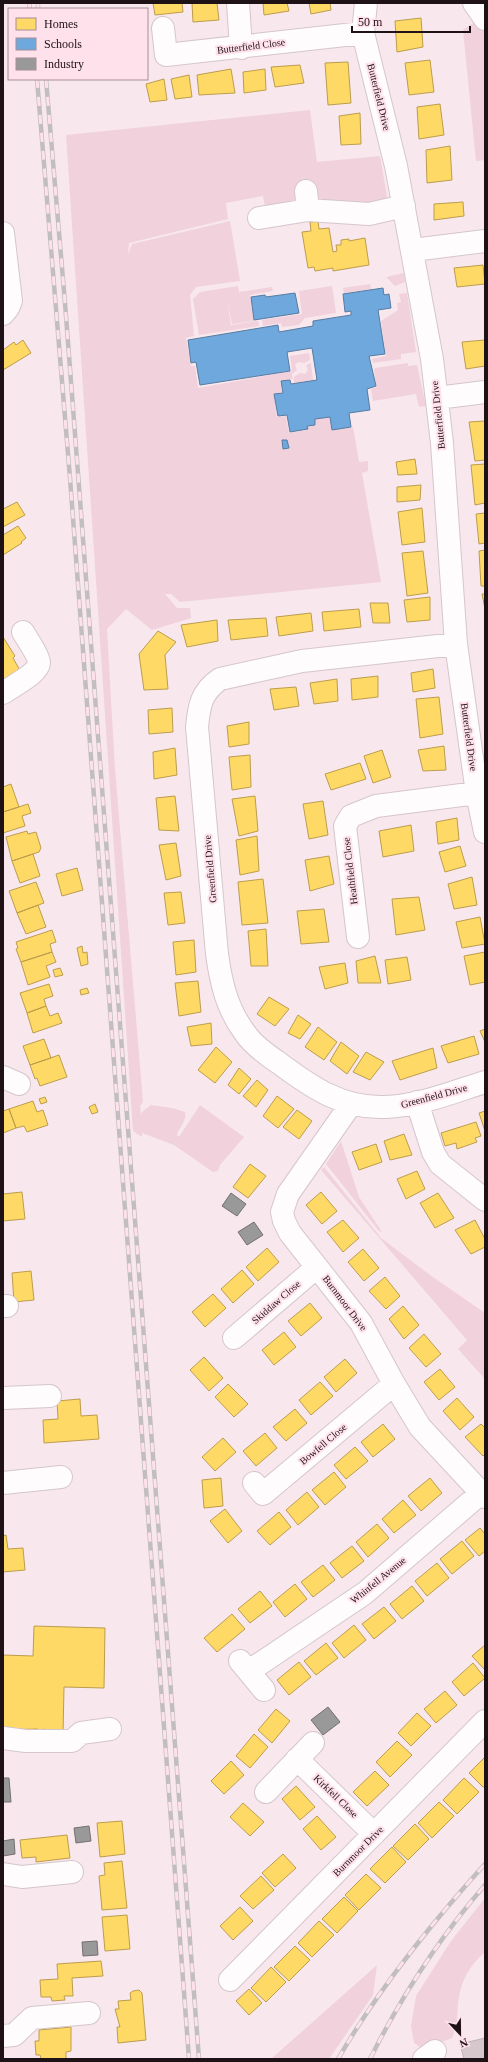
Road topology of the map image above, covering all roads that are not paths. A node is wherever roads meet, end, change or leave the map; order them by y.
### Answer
1 (238, 3) edge
2 (366, 3) edge
3 (474, 3) edge
4 (485, 19) edge
5 (163, 28) dead end
6 (363, 33) junction
7 (241, 48) junction
8 (404, 206) junction
9 (259, 218) dead end
10 (3, 233) edge
11 (485, 241) edge
12 (413, 250) junction
13 (4, 258) edge
14 (3, 314) edge
15 (485, 392) edge
16 (437, 398) junction
17 (23, 632) dead end
18 (456, 644) junction
19 (3, 693) edge
20 (477, 793) junction
21 (485, 832) edge
22 (358, 938) dead end
23 (485, 1082) edge
24 (417, 1102) junction
25 (351, 1104) junction
26 (485, 1200) edge
27 (317, 1267) junction
28 (234, 1338) dead end
29 (394, 1384) junction
30 (50, 1396) dead end
31 (3, 1398) edge
32 (62, 1478) dead end
33 (3, 1483) edge
34 (256, 1494) dead end
35 (483, 1495) edge
36 (264, 1690) dead end
37 (485, 1721) edge
38 (110, 1729) dead end
39 (3, 1738) edge
40 (313, 1742) dead end
41 (297, 1759) junction
42 (266, 1792) dead end
43 (374, 1834) junction
44 (72, 1872) dead end
45 (3, 1874) edge
46 (230, 1980) dead end
47 (89, 2012) dead end
48 (3, 2036) edge

1 - 7 street
2 - 6 street, Butterfield Drive
3 - 4 street
5 - 7 street, Butterfield Close
6 - 7 street, Butterfield Close
6 - 8 street, Butterfield Drive
8 - 9 street
8 - 12 street, Butterfield Drive
10 - 13 street
11 - 12 street
12 - 16 street, Butterfield Drive
13 - 14 street
15 - 16 street
16 - 18 street, Butterfield Drive
17 - 19 street
18 - 20 street, Butterfield Drive
18 - 25 street, Greenfield Drive
20 - 21 street, Butterfield Drive
20 - 22 street, Heathfield Close
23 - 24 street, Greenfield Drive
24 - 25 street, Greenfield Drive
24 - 26 street
25 - 27 street, Burnmoor Drive
27 - 28 street, Skiddaw Close
27 - 29 street, Burnmoor Drive
29 - 34 street, Bowfell Close
29 - 35 street, Burnmoor Drive
30 - 31 street
32 - 33 street
35 - 36 street, Whinfell Avenue
37 - 43 street, Burnmoor Drive
38 - 39 street
40 - 41 street
41 - 42 street
41 - 43 street, Kirkfell Close
43 - 46 street, Burnmoor Drive
44 - 45 street
47 - 48 street

